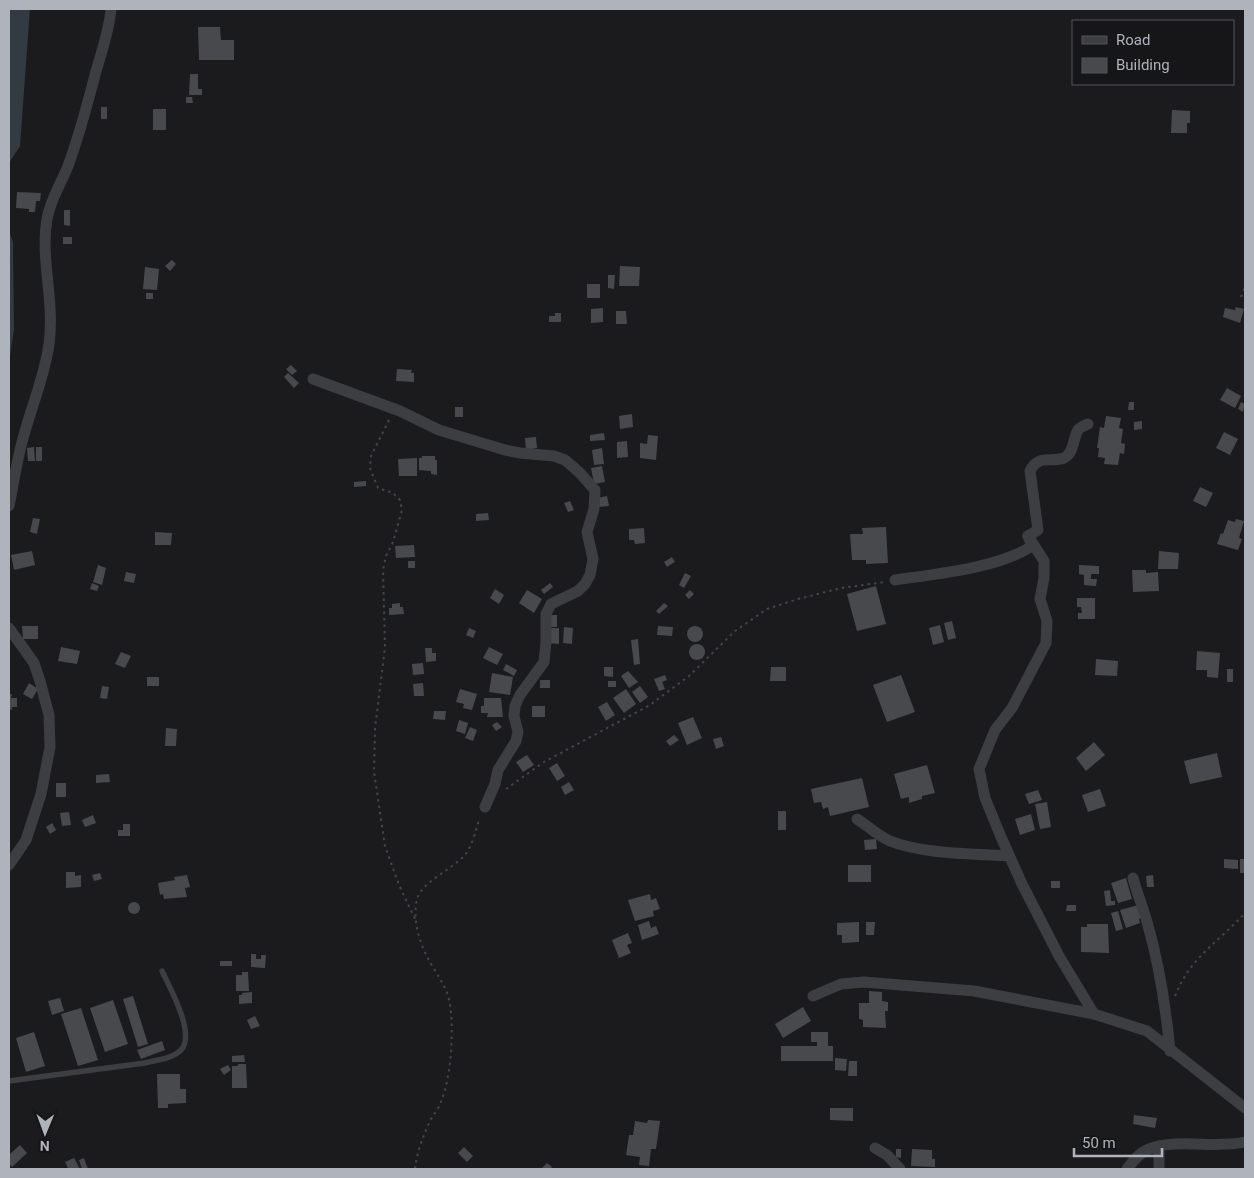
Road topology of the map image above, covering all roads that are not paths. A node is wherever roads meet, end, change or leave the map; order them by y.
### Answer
1 (110, 9) edge
2 (313, 379) dead end
3 (1088, 424) dead end
4 (9, 506) edge
5 (1028, 536) junction
6 (895, 580) road end
7 (9, 628) edge
8 (484, 807) road end
9 (857, 820) dead end
10 (1009, 856) junction
11 (9, 865) edge
12 (1133, 878) dead end
13 (162, 971) dead end
14 (813, 996) dead end
15 (1094, 1014) junction
16 (1170, 1051) junction
17 (9, 1080) edge
18 (1245, 1108) edge
19 (1245, 1142) edge
20 (1159, 1146) junction
21 (875, 1148) dead end
22 (900, 1169) edge
23 (1127, 1169) edge
24 (1159, 1169) edge

1 - 4 street
2 - 8 street
3 - 5 street
5 - 6 street
5 - 10 street
7 - 11 street
9 - 10 street
10 - 15 street
12 - 16 street
13 - 17 lane
14 - 15 street
15 - 16 street
16 - 18 street
19 - 20 street
20 - 23 street
20 - 24 street
21 - 22 street

